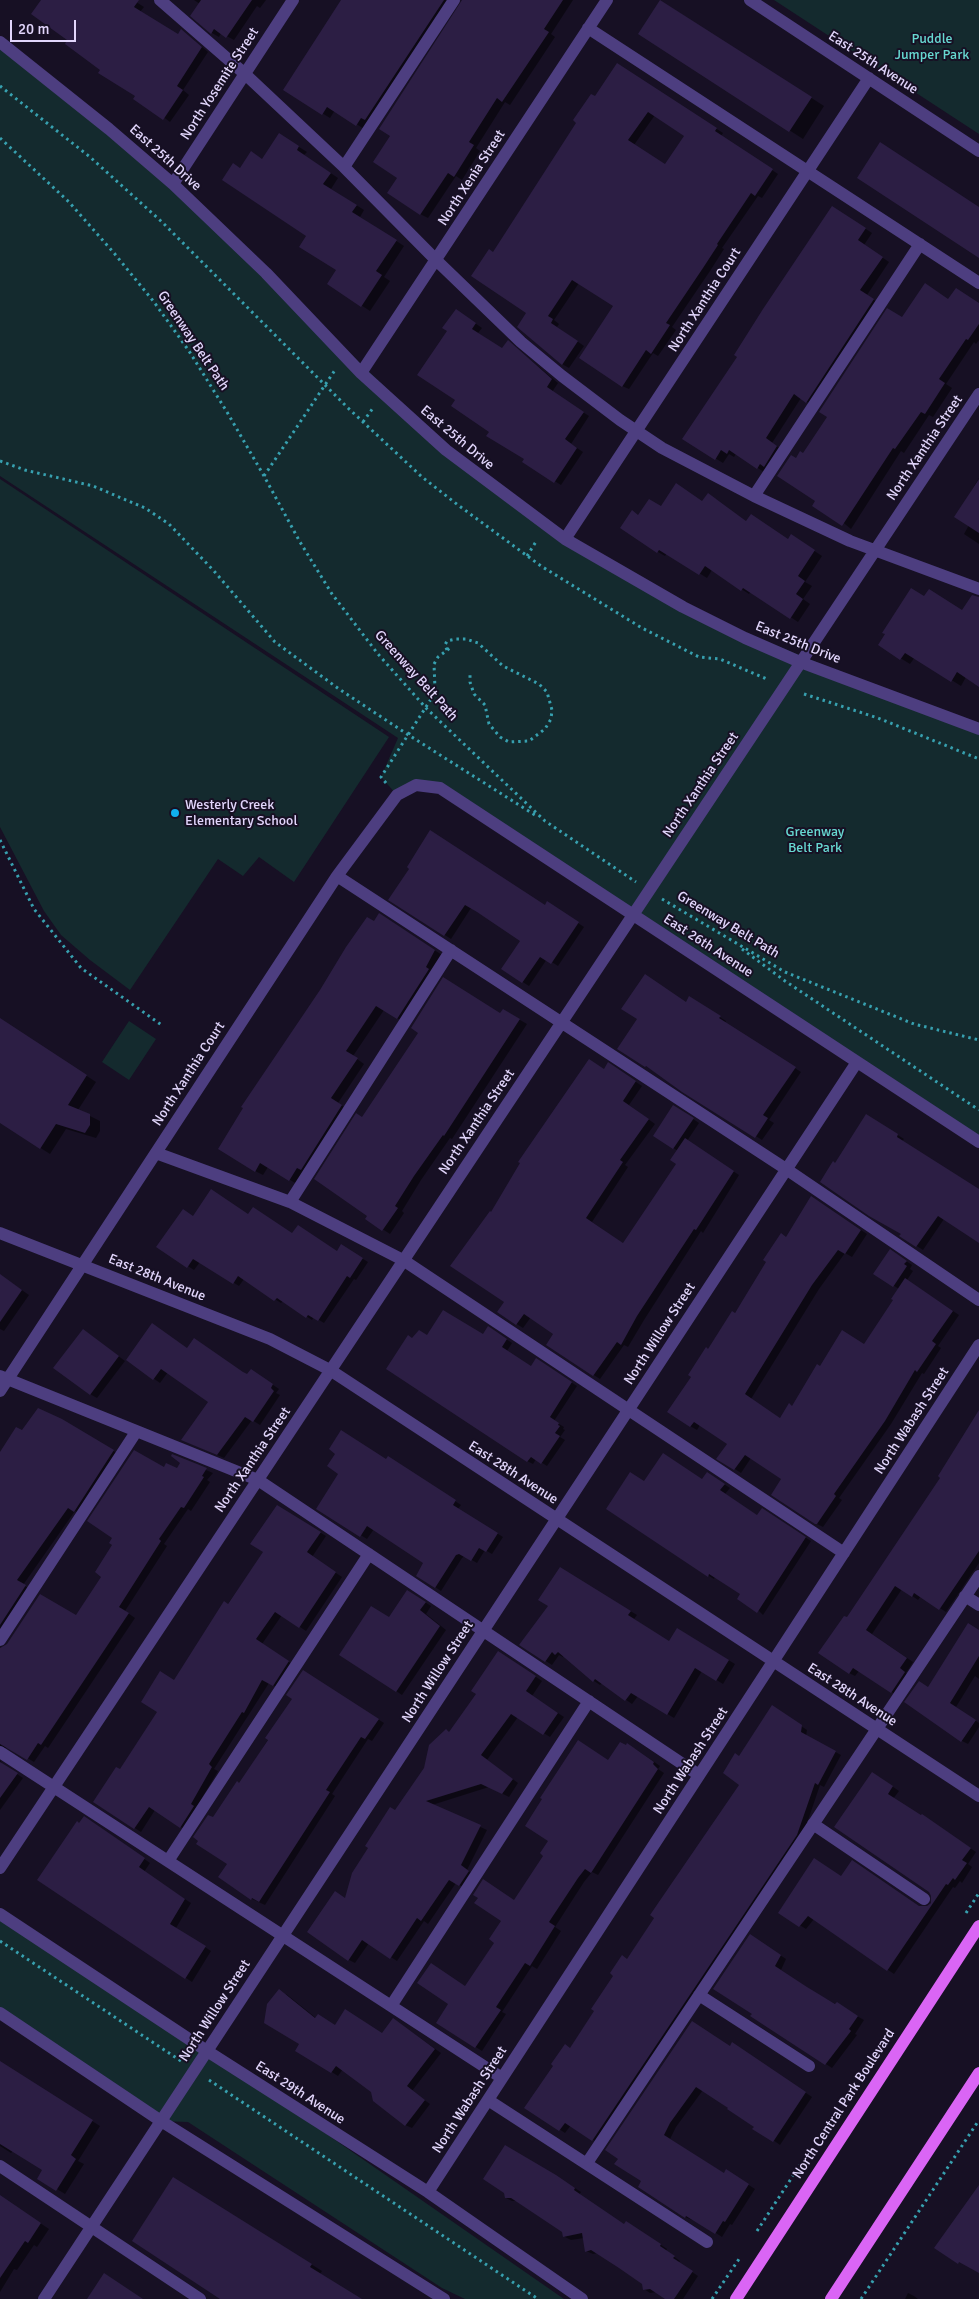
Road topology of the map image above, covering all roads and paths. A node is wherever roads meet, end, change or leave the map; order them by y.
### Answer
1 (160, 0) edge
2 (294, 0) edge
3 (454, 0) edge
4 (607, 0) edge
5 (750, 0) edge
6 (588, 28) junction
7 (0, 42) edge
8 (244, 74) junction
9 (869, 78) junction
10 (0, 138) edge
11 (979, 151) edge
12 (344, 167) junction
13 (808, 171) junction
14 (173, 184) junction
15 (920, 244) junction
16 (436, 260) junction
17 (979, 283) edge
18 (335, 370) dead end
19 (361, 373) junction
20 (979, 395) edge
21 (373, 408) dead end
22 (364, 422) dead end
23 (636, 431) junction
24 (0, 461) edge
25 (264, 476) junction
26 (754, 496) junction
27 (565, 539) junction
28 (537, 540) dead end
29 (874, 551) junction
30 (527, 556) dead end
31 (979, 589) edge
32 (800, 662) junction
33 (470, 675) dead end
34 (804, 694) dead end
35 (426, 708) junction
36 (979, 729) edge
37 (407, 734) junction
38 (979, 759) edge
39 (416, 785) joint
40 (397, 795) junction
41 (545, 821) junction
42 (0, 840) edge
43 (337, 876) junction
44 (648, 890) junction
45 (633, 915) junction
46 (729, 939) junction
47 (451, 950) junction
48 (561, 1023) junction
49 (162, 1026) dead end
50 (979, 1040) edge
51 (857, 1062) junction
52 (979, 1110) edge
53 (979, 1142) edge
54 (156, 1153) junction
55 (786, 1169) junction
56 (290, 1202) junction
57 (0, 1233) edge
58 (403, 1260) junction
59 (83, 1264) junction
60 (979, 1300) edge
61 (979, 1345) edge
62 (330, 1370) junction
63 (4, 1377) edge
64 (0, 1391) edge
65 (627, 1411) junction
66 (136, 1432) junction
67 (258, 1480) junction
68 (556, 1519) junction
69 (844, 1553) junction
70 (369, 1554) junction
71 (979, 1576) edge
72 (965, 1596) junction
73 (979, 1605) edge
74 (483, 1630) junction
75 (0, 1640) edge
76 (773, 1661) junction
77 (589, 1701) junction
78 (877, 1729) junction
79 (0, 1752) edge
80 (700, 1775) junction
81 (54, 1787) junction
82 (979, 1796) edge
83 (813, 1824) junction
84 (168, 1861) junction
85 (0, 1868) edge
86 (924, 1898) dead end
87 (0, 1914) edge
88 (979, 1926) edge
89 (283, 1936) junction
90 (0, 1941) edge
91 (699, 1995) junction
92 (391, 2006) junction
93 (0, 2013) edge
94 (207, 2051) junction
95 (809, 2066) dead end
96 (194, 2070) junction
97 (979, 2073) edge
98 (502, 2078) junction
99 (488, 2100) junction
100 (979, 2120) edge
101 (161, 2121) junction
102 (587, 2163) junction
103 (0, 2166) edge
104 (428, 2192) junction
105 (91, 2226) junction
106 (707, 2242) dead end
107 (739, 2259) dead end
108 (181, 2294) edge
109 (44, 2299) edge
110 (200, 2299) edge
111 (444, 2299) edge
112 (538, 2299) edge
113 (582, 2299) edge
114 (712, 2299) edge
115 (736, 2299) edge
116 (831, 2299) edge
117 (861, 2299) edge

1 - 8 street
2 - 8 street, North Yosemite Street
3 - 12 street
4 - 6 street, North Xenia Street
5 - 9 street, East 25th Avenue
6 - 13 street
6 - 16 street, North Xenia Street
7 - 14 street, East 25th Drive
8 - 12 street
8 - 14 street, North Yosemite Street
9 - 11 street, East 25th Avenue
9 - 13 street, North Xanthia Court
10 - 25 path, Greenway Belt Path
12 - 16 street
13 - 15 street
13 - 23 street, North Xanthia Court
14 - 19 street, East 25th Drive
15 - 17 street
15 - 26 street
16 - 19 street, North Xenia Street
16 - 23 street
18 - 25 path
19 - 27 street, East 25th Drive
20 - 29 street, North Xanthia Street
21 - 22 path
23 - 26 street
23 - 27 street, North Xanthia Court
24 - 37 path
25 - 35 path, Greenway Belt Path
26 - 29 street
27 - 32 street, East 25th Drive
28 - 30 path
29 - 31 street
29 - 32 street, North Xanthia Street
32 - 36 street, East 25th Drive
32 - 44 street, North Xanthia Street
33 - 35 path
34 - 38 path
35 - 37 path
35 - 41 path, Greenway Belt Path
37 - 40 path
37 - 41 path
39 - 40 street, North Xanthia Court
39 - 45 street, East 26th Avenue
40 - 43 street, North Xanthia Court
41 - 44 path, Greenway Belt Path
42 - 49 path
43 - 47 street
43 - 54 street, North Xanthia Court
44 - 45 street, North Xanthia Street
44 - 46 path, Greenway Belt Path
45 - 48 street, North Xanthia Street
45 - 51 street, East 26th Avenue
46 - 50 path, Greenway Belt Path
46 - 52 path
47 - 48 street
47 - 56 street
48 - 55 street
48 - 58 street, North Xanthia Street
51 - 53 street, East 26th Avenue
51 - 55 street, North Willow Street
54 - 56 street
54 - 59 street, North Xanthia Court
55 - 60 street
55 - 65 street, North Willow Street
56 - 58 street
57 - 59 street, East 28th Avenue
58 - 62 street, North Xanthia Street
58 - 65 street
59 - 62 street, East 28th Avenue
59 - 63 street, North Xanthia Court
61 - 69 street, North Wabash Street
62 - 67 street, North Xanthia Street
62 - 68 street, East 28th Avenue
63 - 64 street, North Xanthia Court
63 - 66 street
65 - 68 street, North Willow Street
65 - 69 street
66 - 67 street
66 - 75 street
67 - 70 street
67 - 81 street, North Xanthia Street
68 - 74 street, North Willow Street
68 - 76 street, East 28th Avenue
69 - 76 street, North Wabash Street
70 - 74 street
70 - 84 street
71 - 72 street
72 - 73 street
72 - 78 street
74 - 77 street
74 - 89 street, North Willow Street
76 - 78 street, East 28th Avenue
76 - 80 street, North Wabash Street
77 - 80 street
77 - 92 street
78 - 82 street, East 28th Avenue
78 - 83 street
79 - 81 street
80 - 98 street, North Wabash Street
81 - 84 street
81 - 85 street, North Xanthia Street
83 - 86 street
83 - 91 street
84 - 89 street
87 - 94 street, East 29th Avenue
88 - 115 main road, North Central Park Boulevard
89 - 92 street
89 - 94 street, North Willow Street
90 - 96 path
91 - 95 street
91 - 102 street
92 - 98 street
93 - 101 street
94 - 96 street, North Willow Street
94 - 104 street, East 29th Avenue
96 - 101 street, North Willow Street
96 - 112 path
97 - 116 main road
98 - 99 street, North Wabash Street
99 - 102 street
99 - 104 street, North Wabash Street
100 - 117 path
101 - 105 street, North Willow Street
101 - 111 street
102 - 106 street
103 - 105 street
104 - 113 street, East 29th Avenue
105 - 108 street
105 - 109 street, North Willow Street
107 - 114 path
108 - 110 street

